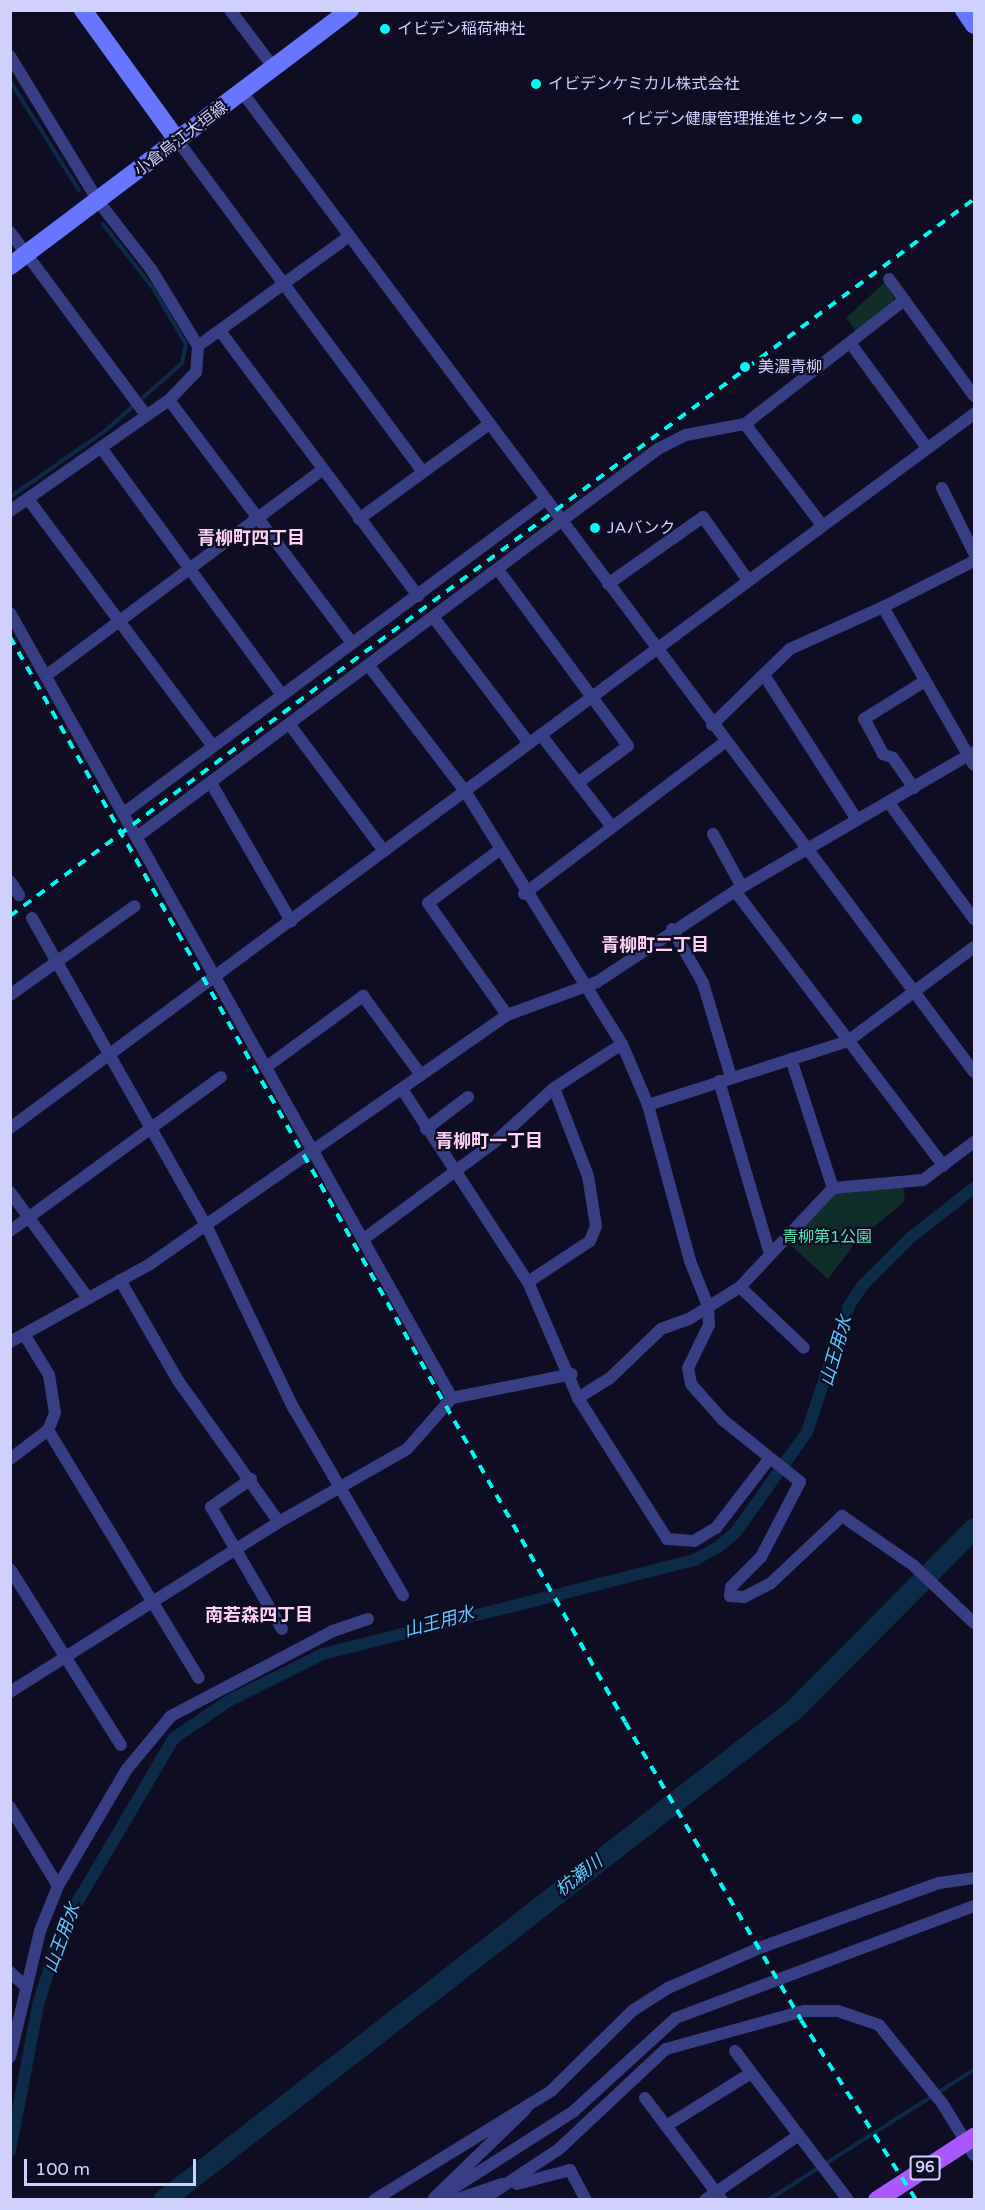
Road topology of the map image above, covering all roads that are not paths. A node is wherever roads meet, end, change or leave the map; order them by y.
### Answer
1 (83, 10) edge
2 (230, 10) edge
3 (350, 10) edge
4 (964, 10) edge
5 (975, 25) edge
6 (10, 56) edge
7 (274, 68) junction
8 (242, 92) junction
9 (178, 141) junction
10 (98, 201) junction
11 (10, 232) edge
12 (348, 237) junction
13 (27, 254) junction
14 (10, 266) edge
15 (889, 279) dead end
16 (284, 283) junction
17 (904, 300) junction
18 (220, 331) junction
19 (851, 344) junction
20 (198, 346) junction
21 (975, 396) edge
22 (169, 400) junction
23 (141, 408) junction
24 (975, 414) edge
25 (745, 424) junction
26 (488, 425) junction
27 (927, 448) junction
28 (102, 449) junction
29 (322, 470) junction
30 (422, 471) junction
31 (942, 488) dead end
32 (28, 499) junction
33 (545, 500) junction
34 (10, 511) edge
35 (260, 517) junction
36 (359, 519) junction
37 (562, 523) junction
38 (822, 525) junction
39 (975, 553) edge
40 (975, 561) edge
41 (191, 569) junction
42 (498, 571) junction
43 (748, 580) junction
44 (608, 584) junction
45 (418, 596) junction
46 (883, 607) junction
47 (10, 613) edge
48 (434, 618) junction
49 (119, 621) junction
50 (352, 643) junction
51 (656, 649) junction
52 (369, 666) junction
53 (47, 675) junction
54 (764, 675) junction
55 (925, 681) junction
56 (282, 695) junction
57 (592, 697) junction
58 (290, 725) junction
59 (712, 725) junction
60 (541, 735) junction
61 (725, 742) junction
62 (529, 743) junction
63 (212, 745) junction
64 (972, 758) edge
65 (579, 782) junction
66 (211, 783) junction
67 (914, 788) junction
68 (465, 791) junction
69 (889, 803) junction
70 (124, 812) junction
71 (857, 820) junction
72 (612, 827) junction
73 (713, 834) dead end
74 (138, 836) junction
75 (806, 850) junction
76 (384, 851) junction
77 (498, 851) junction
78 (10, 881) edge
79 (739, 889) junction
80 (524, 894) junction
81 (19, 895) dead end
82 (135, 906) dead end
83 (32, 918) dead end
84 (975, 919) edge
85 (291, 921) junction
86 (672, 929) junction
87 (975, 946) edge
88 (56, 962) junction
89 (216, 976) junction
90 (587, 986) junction
91 (915, 991) junction
92 (10, 995) edge
93 (507, 1015) junction
94 (848, 1041) junction
95 (622, 1044) junction
96 (109, 1054) junction
97 (791, 1059) junction
98 (269, 1065) junction
99 (975, 1072) edge
100 (421, 1075) junction
101 (221, 1077) dead end
102 (725, 1079) junction
103 (554, 1088) junction
104 (402, 1089) junction
105 (468, 1097) dead end
106 (648, 1105) junction
107 (152, 1126) junction
108 (10, 1128) edge
109 (426, 1129) junction
110 (975, 1142) edge
111 (316, 1150) junction
112 (944, 1166) junction
113 (454, 1173) junction
114 (833, 1188) junction
115 (10, 1192) edge
116 (29, 1217) junction
117 (206, 1225) junction
118 (10, 1231) edge
119 (365, 1238) junction
120 (770, 1254) junction
121 (120, 1280) junction
122 (528, 1282) junction
123 (740, 1287) junction
124 (88, 1298) junction
125 (708, 1306) junction
126 (24, 1334) junction
127 (10, 1342) edge
128 (804, 1348) dead end
129 (572, 1374) junction
130 (452, 1398) junction
131 (578, 1398) junction
132 (48, 1431) junction
133 (10, 1459) edge
134 (772, 1460) junction
135 (251, 1479) junction
136 (343, 1487) junction
137 (279, 1522) junction
138 (236, 1552) junction
139 (10, 1569) edge
140 (403, 1595) dead end
141 (152, 1604) junction
142 (368, 1619) dead end
143 (975, 1623) edge
144 (282, 1629) dead end
145 (65, 1658) junction
146 (199, 1678) dead end
147 (10, 1692) edge
148 (121, 1745) dead end
149 (10, 1807) edge
150 (975, 1878) edge
151 (58, 1886) junction
152 (975, 1906) edge
153 (10, 1972) edge
154 (25, 1986) junction
155 (735, 2051) dead end
156 (10, 2057) edge
157 (751, 2073) junction
158 (541, 2095) junction
159 (645, 2098) dead end
160 (666, 2126) junction
161 (799, 2135) junction
162 (972, 2145) edge
163 (510, 2183) junction
164 (719, 2196) edge
165 (374, 2199) edge
166 (434, 2199) edge
167 (455, 2199) edge
168 (482, 2199) edge
169 (586, 2199) edge
170 (705, 2199) edge
171 (848, 2199) edge
172 (877, 2199) edge

1 - 9 main road
2 - 7 street
3 - 7 main road, 小倉烏江大垣線
4 - 5 main road
6 - 10 street
7 - 8 main road, 小倉烏江大垣線
8 - 9 main road, 小倉烏江大垣線
8 - 12 street
9 - 10 main road, 小倉烏江大垣線
9 - 16 street
10 - 13 main road, 小倉烏江大垣線
10 - 20 street
11 - 13 street
12 - 16 street
12 - 26 street
13 - 14 main road, 小倉烏江大垣線
13 - 23 street
15 - 17 street
16 - 18 street
16 - 30 street
17 - 19 street
17 - 21 street
18 - 20 street
18 - 29 street
19 - 25 street
19 - 27 street
20 - 22 street
22 - 23 street
22 - 35 street
23 - 28 street
24 - 27 street
25 - 37 street
25 - 38 street
26 - 30 street
26 - 33 street
27 - 38 street
28 - 32 street
28 - 41 street
29 - 35 street
29 - 36 street
30 - 36 street
31 - 39 street
32 - 34 street
32 - 49 street
33 - 37 street
33 - 45 street
35 - 41 street
35 - 50 street
36 - 45 street
37 - 42 street
37 - 44 street
38 - 43 street
40 - 46 street
41 - 49 street
41 - 56 street
42 - 48 street
42 - 57 street
43 - 44 street
43 - 51 street
44 - 51 street
45 - 50 street
46 - 54 street
46 - 55 street
47 - 53 street
48 - 52 street
48 - 62 street
49 - 53 street
49 - 63 street
50 - 56 street
51 - 57 street
51 - 59 street
52 - 58 street
52 - 68 street
53 - 70 street
54 - 59 street
54 - 71 street
55 - 64 street
55 - 67 street
56 - 63 street
57 - 60 street
57 - 65 street
58 - 66 street
58 - 76 street
59 - 61 street
60 - 62 street
60 - 65 street
61 - 72 street
61 - 75 street
62 - 68 street
63 - 70 street
64 - 67 street
65 - 72 street
66 - 74 street
66 - 85 street
67 - 69 street
68 - 76 street
68 - 77 street
69 - 71 street
69 - 84 street
70 - 74 street
71 - 75 street
72 - 80 street
73 - 79 street
74 - 89 street
75 - 79 street
75 - 91 street
76 - 85 street
77 - 80 street
77 - 93 street
78 - 81 street
79 - 86 street
79 - 94 street
80 - 90 street
82 - 88 street
83 - 88 street
85 - 89 street
86 - 90 street
86 - 102 street
87 - 91 street
88 - 92 street
88 - 96 street
89 - 96 street
89 - 98 street
90 - 93 street
90 - 95 street
91 - 94 street
91 - 99 street
93 - 100 street
94 - 97 street
94 - 112 street
95 - 103 street
95 - 106 street
96 - 107 street
96 - 108 street
97 - 102 street
97 - 114 street
98 - 100 street
98 - 111 street
100 - 104 street
101 - 107 street
102 - 106 street
102 - 120 street
103 - 113 street
103 - 122 street
104 - 109 street
104 - 111 street
105 - 109 street
106 - 125 street
107 - 116 street
107 - 117 street
109 - 113 street
110 - 112 street
111 - 117 street
111 - 119 street
112 - 114 street
113 - 119 street
113 - 122 street
114 - 120 street
115 - 116 street
116 - 118 street
116 - 124 street
117 - 121 street
117 - 136 street
119 - 130 street
120 - 123 street
121 - 124 street
121 - 135 street
122 - 129 street
123 - 125 street
123 - 128 street
124 - 126 street
125 - 131 street
125 - 134 street
126 - 127 street
126 - 132 street
129 - 130 street
129 - 131 street
130 - 136 street
131 - 134 street
132 - 133 street
132 - 141 street
134 - 143 street
135 - 137 street
135 - 138 street
136 - 137 street
136 - 140 street
137 - 138 street
138 - 141 street
138 - 144 street
139 - 145 street
141 - 145 street
141 - 146 street
142 - 151 street
145 - 147 street
145 - 148 street
149 - 151 street
150 - 158 street
151 - 154 street
152 - 166 street
153 - 154 street
154 - 156 street
155 - 157 street
157 - 160 street
157 - 161 street
158 - 165 street
158 - 166 street
159 - 160 street
160 - 164 street
161 - 164 street
161 - 171 street
162 - 163 street
162 - 172 main road, 96
163 - 167 street
163 - 168 street
163 - 169 street
164 - 170 street

